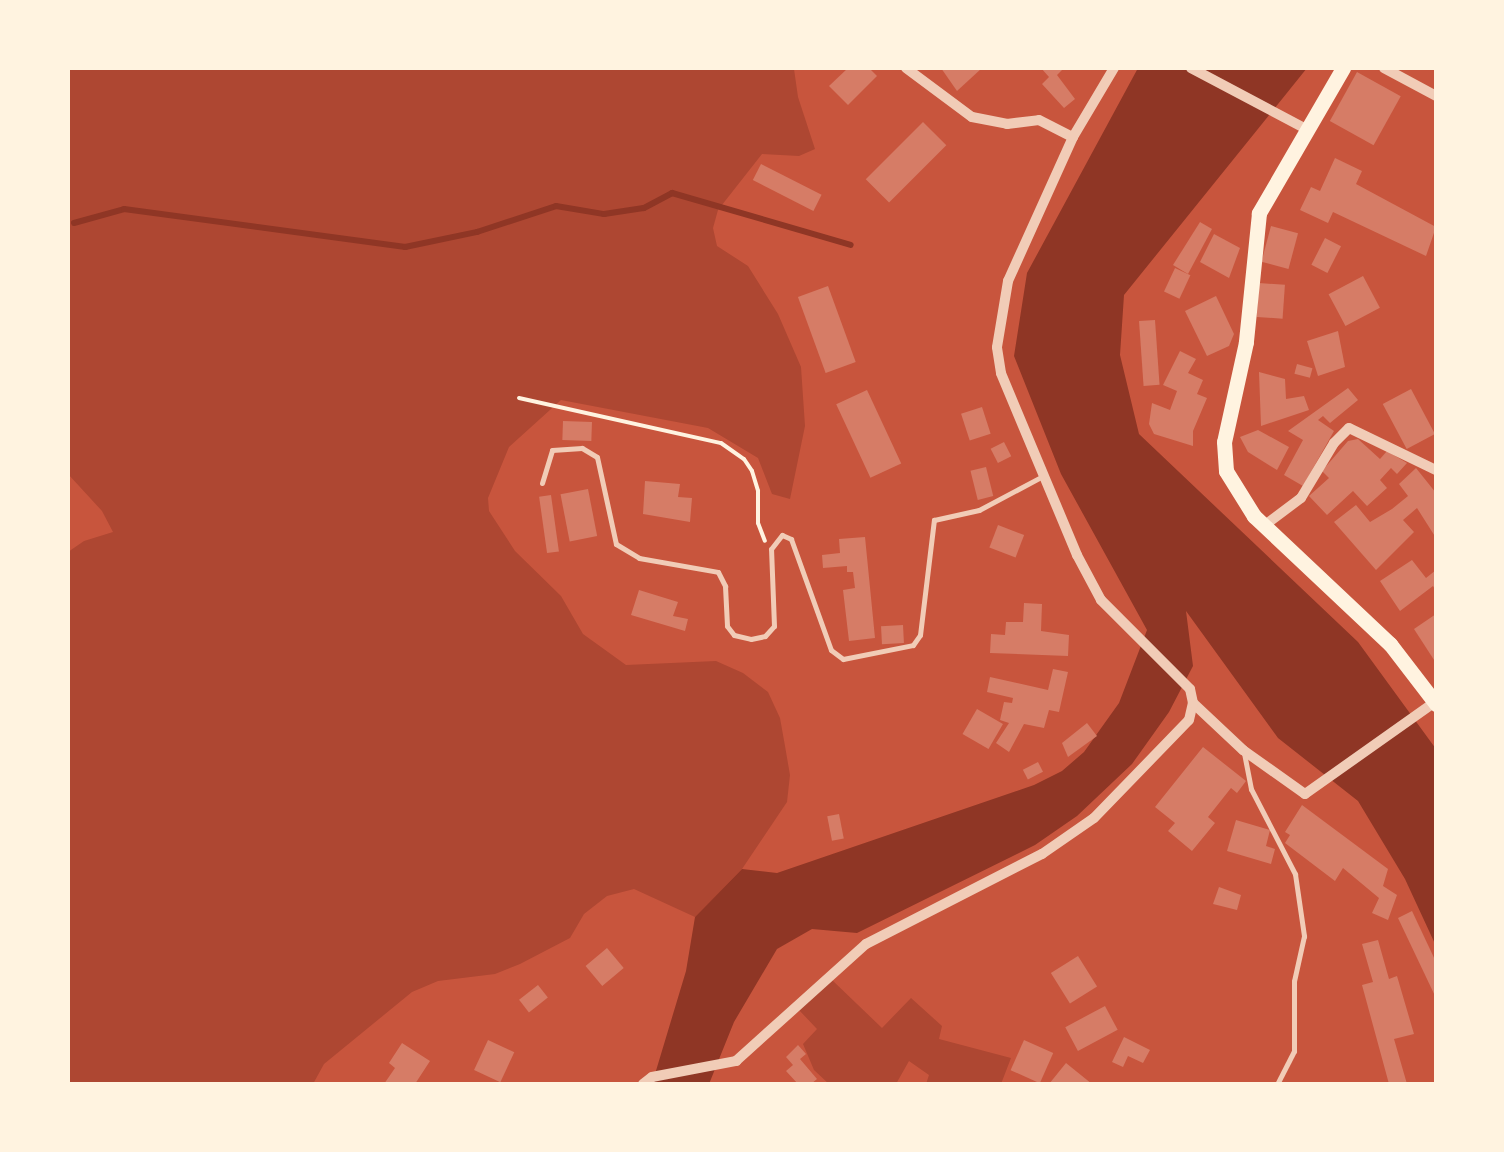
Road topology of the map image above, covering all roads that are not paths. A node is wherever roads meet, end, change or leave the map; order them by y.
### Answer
1 (906, 68) edge
2 (1114, 68) edge
3 (1192, 68) edge
4 (1343, 68) edge
5 (1384, 68) edge
6 (1436, 96) edge
7 (1306, 129) junction
8 (1072, 137) junction
9 (1436, 470) edge
10 (1045, 475) junction
11 (542, 483) dead end
12 (1266, 526) junction
13 (1193, 703) junction
14 (1433, 705) edge
15 (1243, 750) junction
16 (647, 1081) edge
17 (1277, 1084) edge

1 - 8 street
2 - 8 street
3 - 7 street
4 - 7 main road
5 - 6 street
7 - 12 main road
8 - 10 street
9 - 12 street
10 - 11 lane
10 - 13 street
12 - 14 main road
13 - 15 street
13 - 16 street
14 - 15 street
15 - 17 lane

